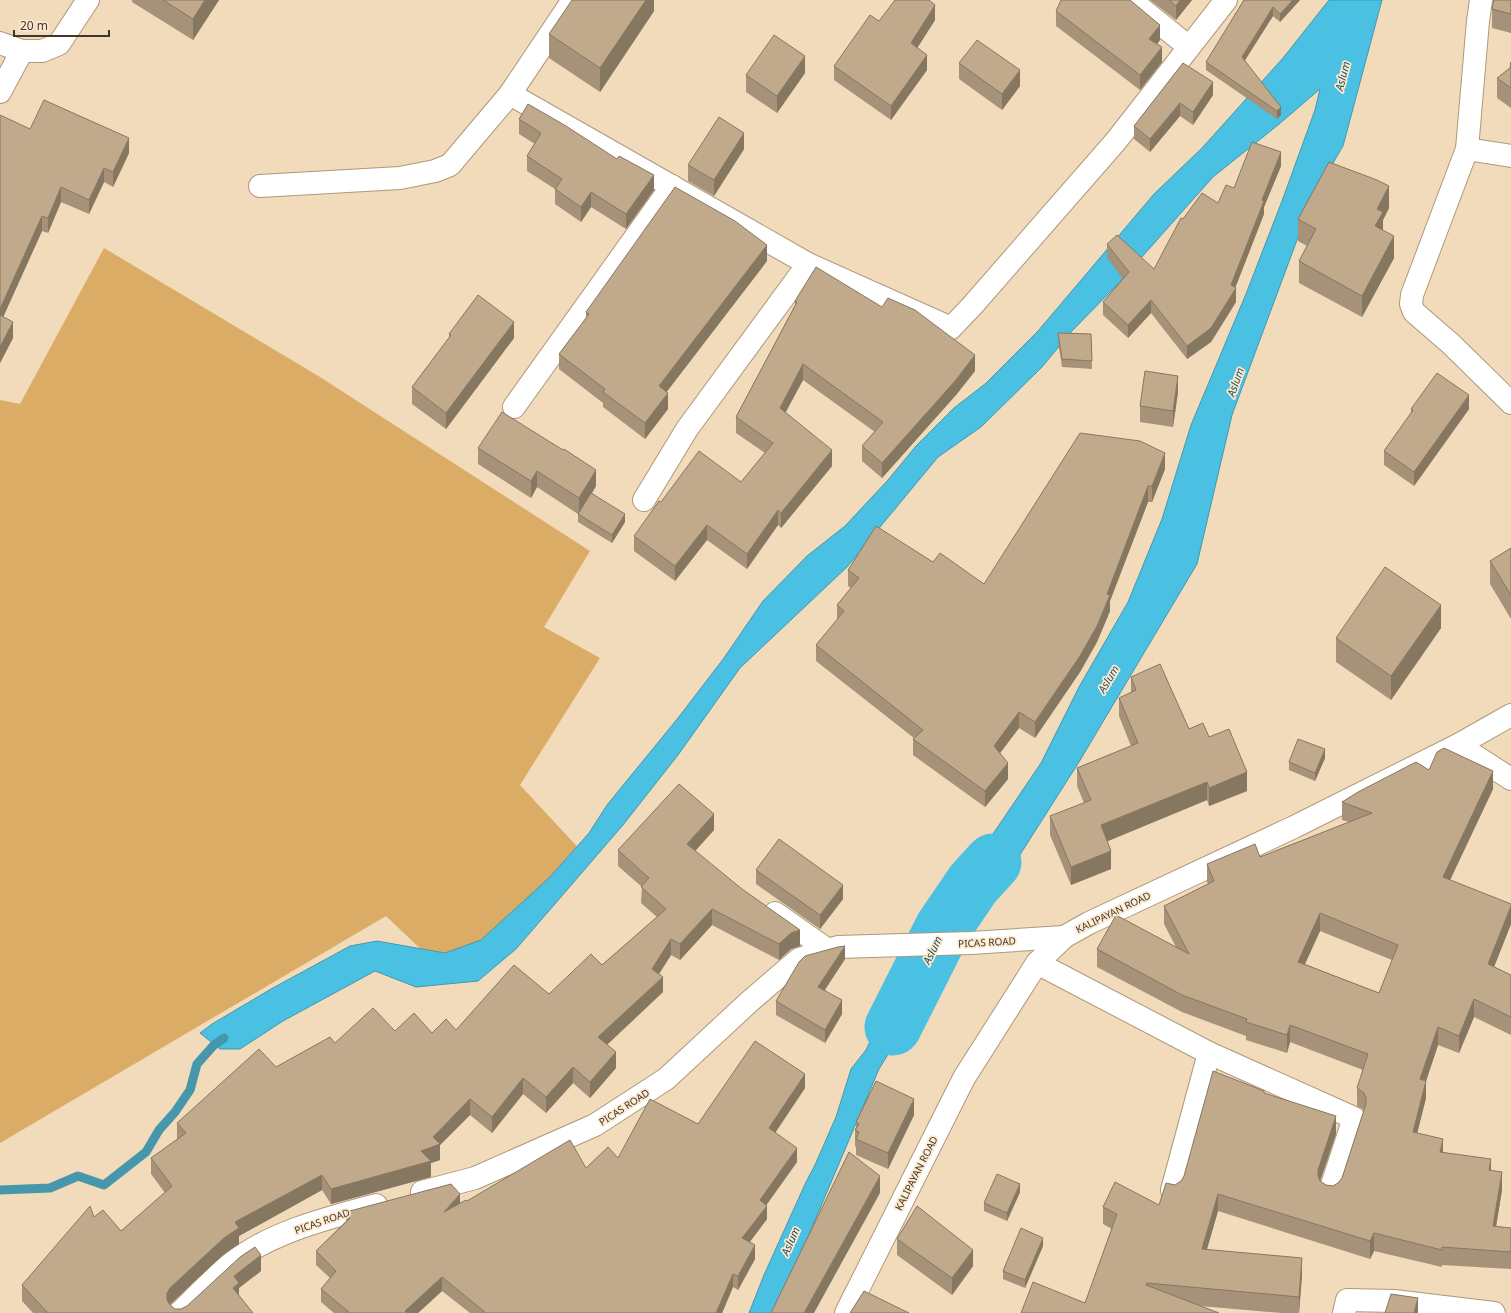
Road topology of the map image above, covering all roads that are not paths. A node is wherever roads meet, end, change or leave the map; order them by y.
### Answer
1 (88, 0) edge
2 (573, 0) edge
3 (1132, 0) edge
4 (1226, 0) edge
5 (1482, 0) edge
6 (0, 43) edge
7 (1189, 47) junction
8 (22, 51) junction
9 (0, 92) edge
10 (510, 94) junction
11 (1467, 149) junction
12 (1511, 156) edge
13 (260, 186) dead end
14 (672, 186) junction
15 (808, 264) junction
16 (1511, 403) edge
17 (514, 407) dead end
18 (644, 500) dead end
19 (1511, 715) edge
20 (1458, 745) junction
21 (1511, 779) edge
22 (761, 904) edge
23 (1064, 937) junction
24 (828, 950) junction
25 (1037, 963) junction
26 (1210, 1054) junction
27 (1172, 1190) edge
28 (1330, 1191) edge
29 (179, 1313) edge
30 (846, 1313) edge
31 (1344, 1313) edge
32 (1494, 1313) edge

1 - 8 street
2 - 10 street
3 - 7 street
4 - 7 street
5 - 11 street
6 - 8 street
7 - 15 street
8 - 9 street
10 - 13 street
10 - 14 street
11 - 12 street
11 - 16 street
14 - 15 street
14 - 17 street
15 - 18 street
19 - 20 street, KALIPAYAN ROAD
20 - 21 street
20 - 23 street, KALIPAYAN ROAD
22 - 24 street
23 - 24 street, PICAS ROAD
23 - 25 street, KALIPAYAN ROAD
24 - 29 street, PICAS ROAD
25 - 26 street
25 - 30 street, KALIPAYAN ROAD
26 - 27 street
26 - 28 street
31 - 32 street

